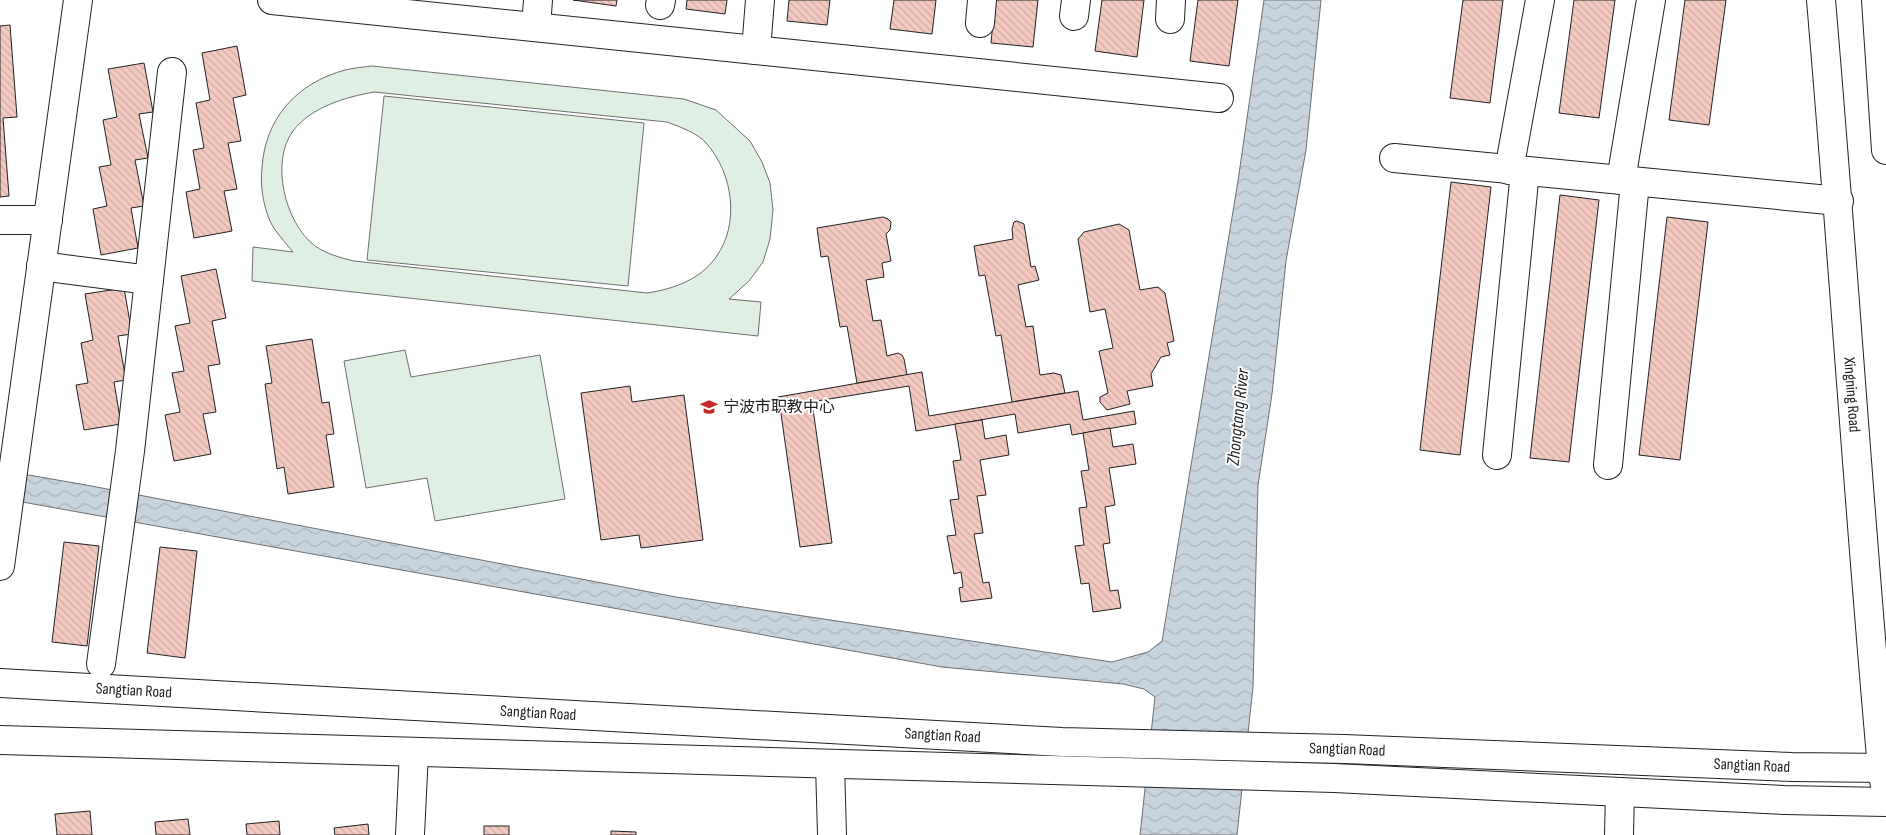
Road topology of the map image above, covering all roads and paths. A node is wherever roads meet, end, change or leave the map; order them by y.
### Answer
1 (78, 0) edge
2 (272, 0) edge
3 (538, 0) edge
4 (760, 0) edge
5 (1540, 0) edge
6 (1651, 0) edge
7 (1821, 0) edge
8 (1876, 0) edge
9 (536, 27) junction
10 (756, 50) junction
11 (172, 72) dead end
12 (1219, 98) dead end
13 (1886, 150) edge
14 (1394, 158) dead end
15 (1517, 170) junction
16 (1628, 181) junction
17 (1838, 201) junction
18 (0, 220) edge
19 (48, 220) junction
20 (41, 266) junction
21 (149, 280) junction
22 (1498, 455) dead end
23 (1608, 465) dead end
24 (0, 566) edge
25 (101, 664) dead end
26 (0, 683) edge
27 (0, 740) edge
28 (414, 752) junction
29 (830, 764) junction
30 (1885, 775) edge
31 (1620, 792) junction
32 (1886, 802) edge
33 (410, 835) edge
34 (832, 835) edge
35 (1619, 835) edge

1 - 19 main road
2 - 9 main road
3 - 9 main road
4 - 10 main road
5 - 15 main road
6 - 16 main road
7 - 17 main road, Xingning Road
8 - 13 main road
9 - 10 main road
10 - 12 main road
11 - 21 main road
14 - 15 main road
15 - 16 main road
15 - 22 main road
16 - 17 main road
16 - 23 main road
17 - 30 main road, Xingning Road
18 - 19 main road
19 - 20 main road
20 - 21 main road
20 - 24 main road
21 - 25 main road
26 - 30 main road, Sangtian Road
27 - 28 main road, Sangtian Road
28 - 29 main road, Sangtian Road
28 - 33 main road
29 - 31 main road, Sangtian Road
29 - 34 main road
31 - 32 main road, Sangtian Road
31 - 35 main road

